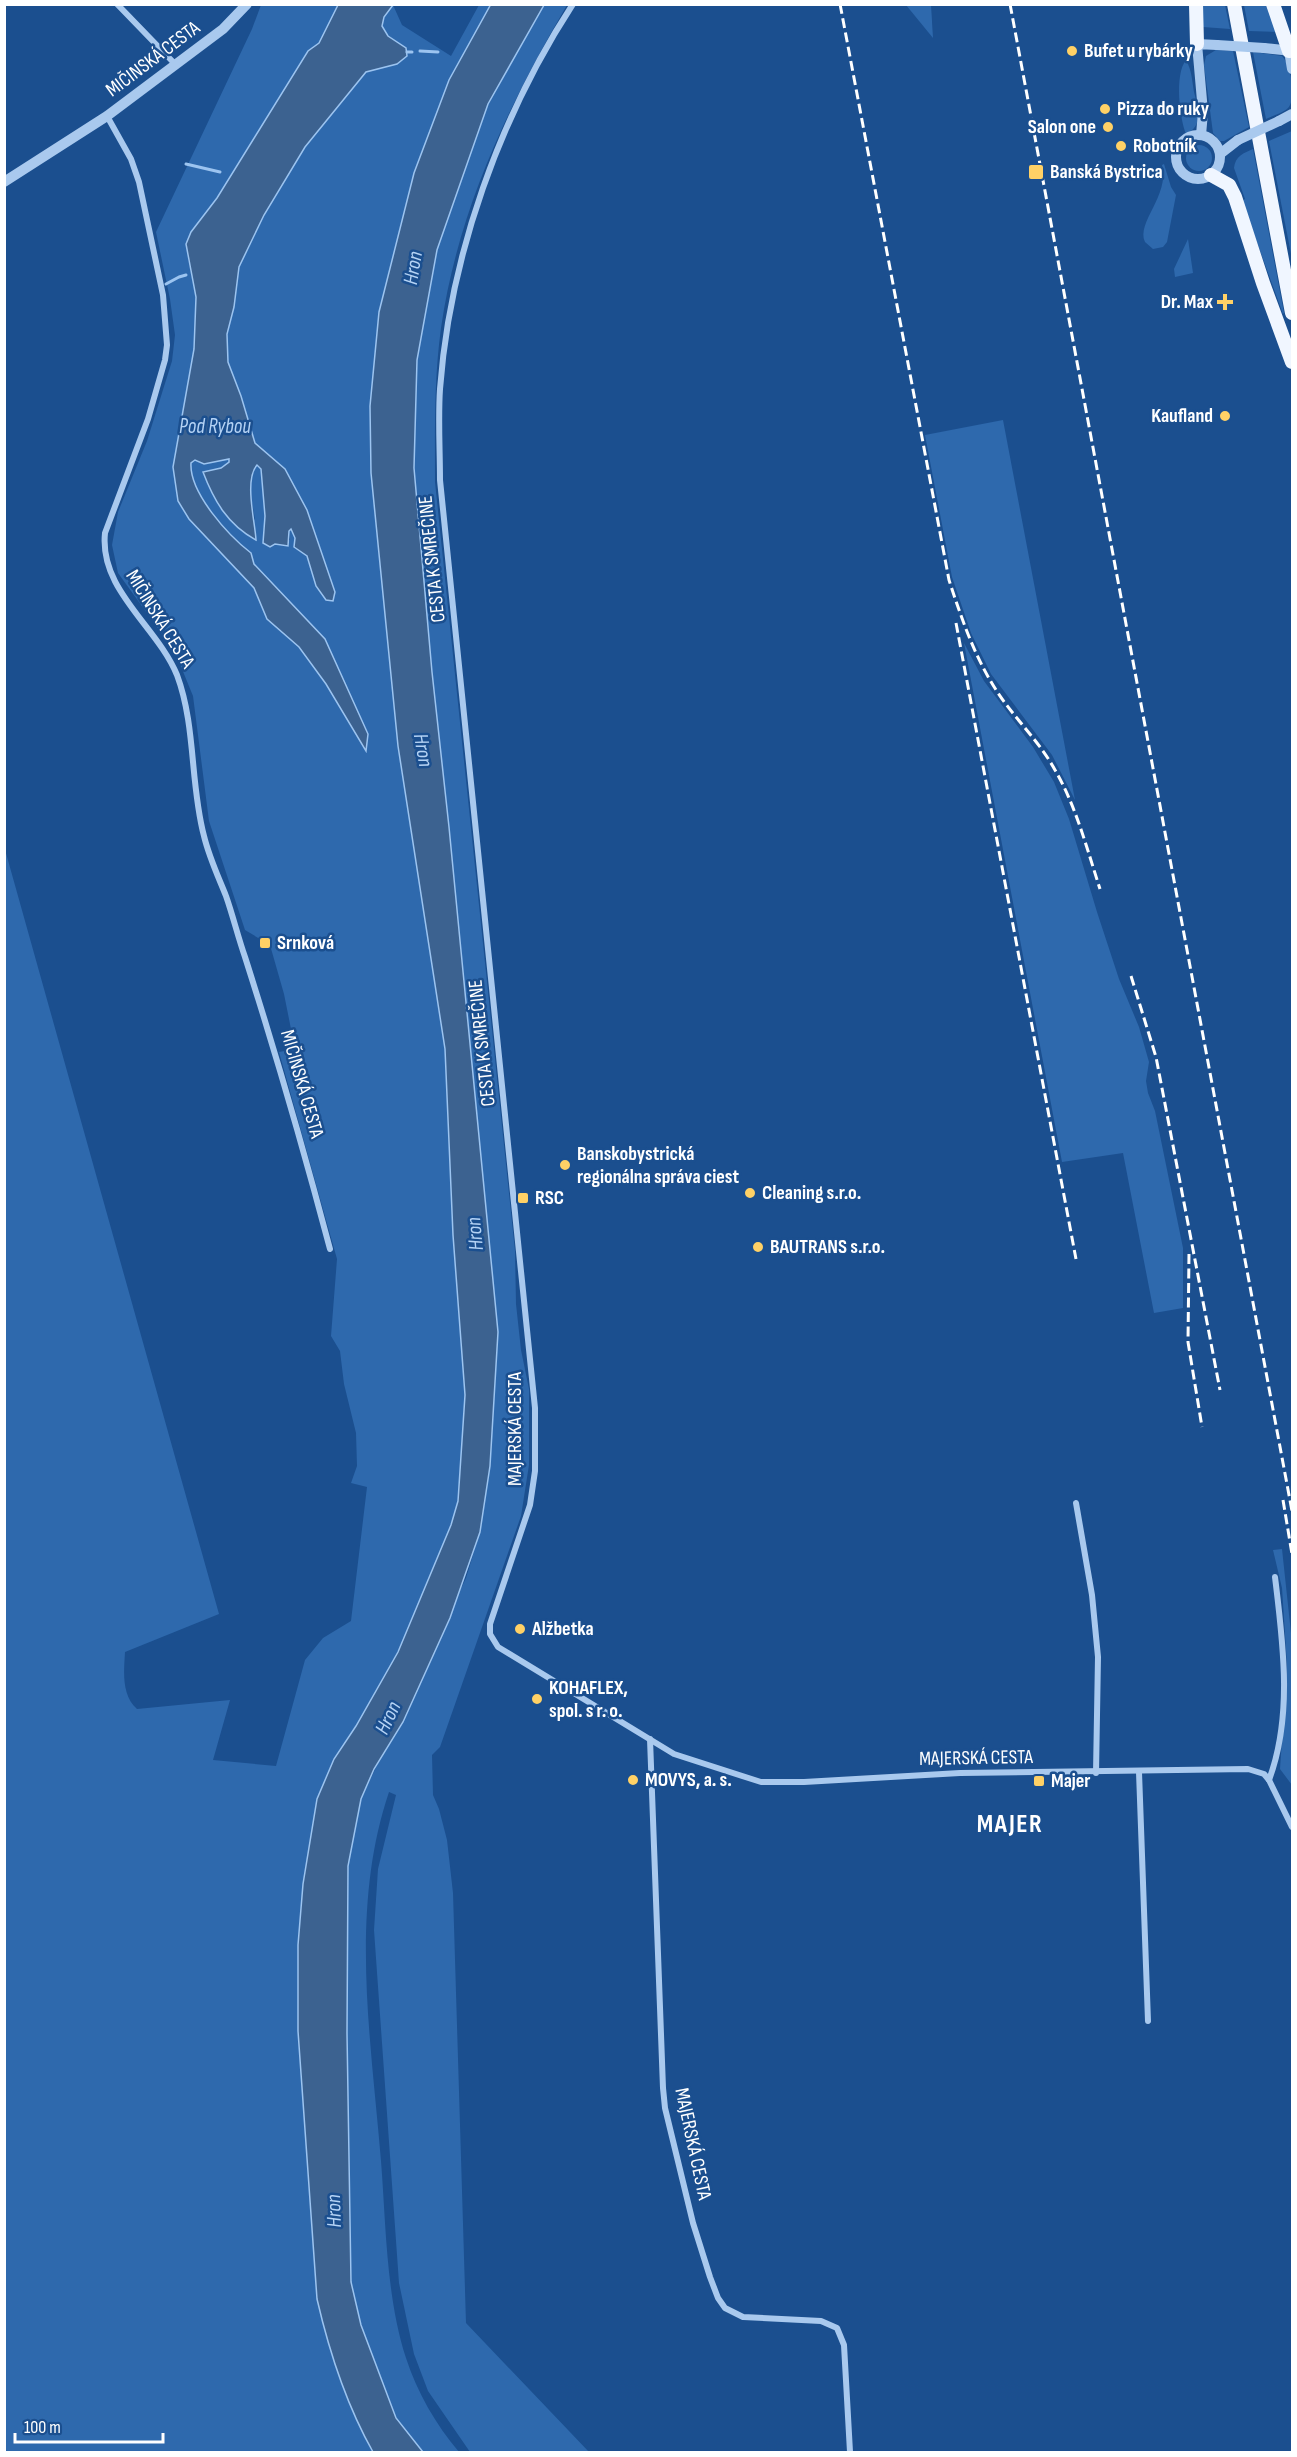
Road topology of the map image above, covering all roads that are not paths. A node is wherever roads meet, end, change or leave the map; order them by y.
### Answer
1 (117, 4) edge
2 (247, 4) edge
3 (573, 4) edge
4 (1196, 4) edge
5 (1234, 4) edge
6 (1274, 4) edge
7 (1197, 44) junction
8 (1291, 51) edge
9 (175, 64) junction
10 (1293, 69) edge
11 (1293, 114) edge
12 (107, 116) junction
13 (1201, 135) junction
14 (1220, 154) junction
15 (1211, 175) junction
16 (4, 182) edge
17 (1293, 313) edge
18 (1293, 362) edge
19 (508, 1134) joint
20 (330, 1250) dead end
21 (1076, 1503) dead end
22 (1275, 1578) dead end
23 (650, 1739) junction
24 (1139, 1772) junction
25 (1096, 1773) junction
26 (1269, 1779) junction
27 (1293, 1827) edge
28 (1148, 2021) dead end
29 (850, 2452) edge

1 - 9 street
2 - 9 street, MIČINSKÁ CESTA
3 - 19 street, CESTA K SMREČINE
4 - 7 main road
5 - 17 main road
6 - 8 main road
7 - 8 street, bridge
7 - 13 street
8 - 10 street
9 - 12 street, MIČINSKÁ CESTA
11 - 14 street, bridge
12 - 16 street, MIČINSKÁ CESTA
12 - 20 street, MIČINSKÁ CESTA
13 - 14 street
13 - 15 street
14 - 15 street
15 - 18 main road
19 - 23 street, MAJERSKÁ CESTA
21 - 25 street
22 - 26 street
23 - 25 street, MAJERSKÁ CESTA
23 - 29 street, MAJERSKÁ CESTA
24 - 25 street, MAJERSKÁ CESTA
24 - 26 street, MAJERSKÁ CESTA
24 - 28 street
26 - 27 street

